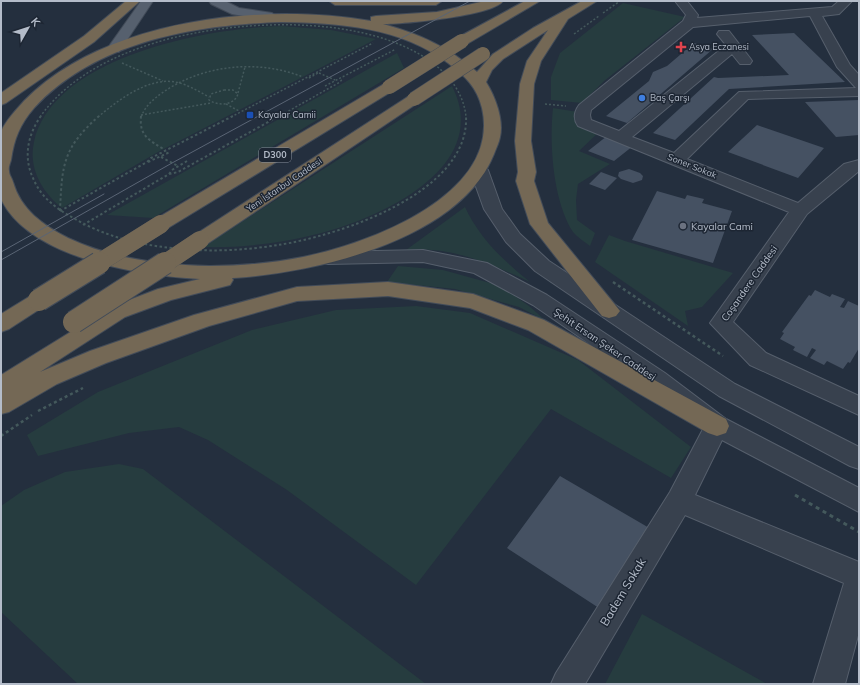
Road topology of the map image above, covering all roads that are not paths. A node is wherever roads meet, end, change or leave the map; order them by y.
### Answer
1 (134, 1) edge
2 (147, 1) edge
3 (215, 1) edge
4 (335, 1) edge
5 (436, 1) edge
6 (496, 1) edge
7 (534, 1) edge
8 (591, 1) edge
9 (681, 1) edge
10 (846, 1) edge
11 (565, 9) edge
12 (820, 12) junction
13 (272, 17) junction
14 (324, 18) junction
15 (713, 21) junction
16 (689, 23) junction
17 (733, 46) junction
18 (114, 49) junction
19 (746, 61) dead end
20 (479, 82) junction
21 (859, 84) edge
22 (859, 92) edge
23 (1, 100) edge
24 (621, 138) junction
25 (676, 160) junction
26 (859, 165) edge
27 (1, 167) edge
28 (479, 170) junction
29 (1, 172) edge
30 (800, 210) junction
31 (328, 258) junction
32 (278, 268) junction
33 (609, 311) junction
34 (1, 324) edge
35 (1, 370) edge
36 (1, 386) edge
37 (1, 405) edge
38 (859, 406) edge
39 (717, 426) junction
40 (859, 459) edge
41 (679, 500) junction
42 (859, 501) edge
43 (859, 576) edge
44 (859, 580) edge
45 (567, 684) edge
46 (829, 684) edge

1 - 23 highway
2 - 18 main road
3 - 13 main road
4 - 5 highway
6 - 14 highway
7 - 34 highway, D300, bridge
8 - 11 highway
9 - 16 street
10 - 12 street
11 - 20 highway
11 - 33 highway
11 - 35 highway, Yeni İstanbul Caddesi / D300, bridge
12 - 15 street
12 - 21 street
13 - 14 highway
13 - 18 highway
14 - 20 highway
15 - 16 street
15 - 17 street
16 - 24 street, Soner Sokak
17 - 19 street
17 - 24 street
18 - 27 highway
20 - 28 highway
22 - 25 street
24 - 25 street, Soner Sokak
25 - 30 street, Soner Sokak
26 - 30 street, Coşandere Caddesi
28 - 31 highway
28 - 33 street
29 - 32 highway
30 - 38 street, Coşandere Caddesi
31 - 32 highway
31 - 39 street, Şehit Ersan Şeker Caddesi
32 - 36 highway
33 - 40 street
37 - 39 highway
39 - 41 street, Badem Sokak
39 - 42 street, Şehit Ersan Şeker Caddesi
41 - 43 street
41 - 45 street, Badem Sokak
44 - 46 street

